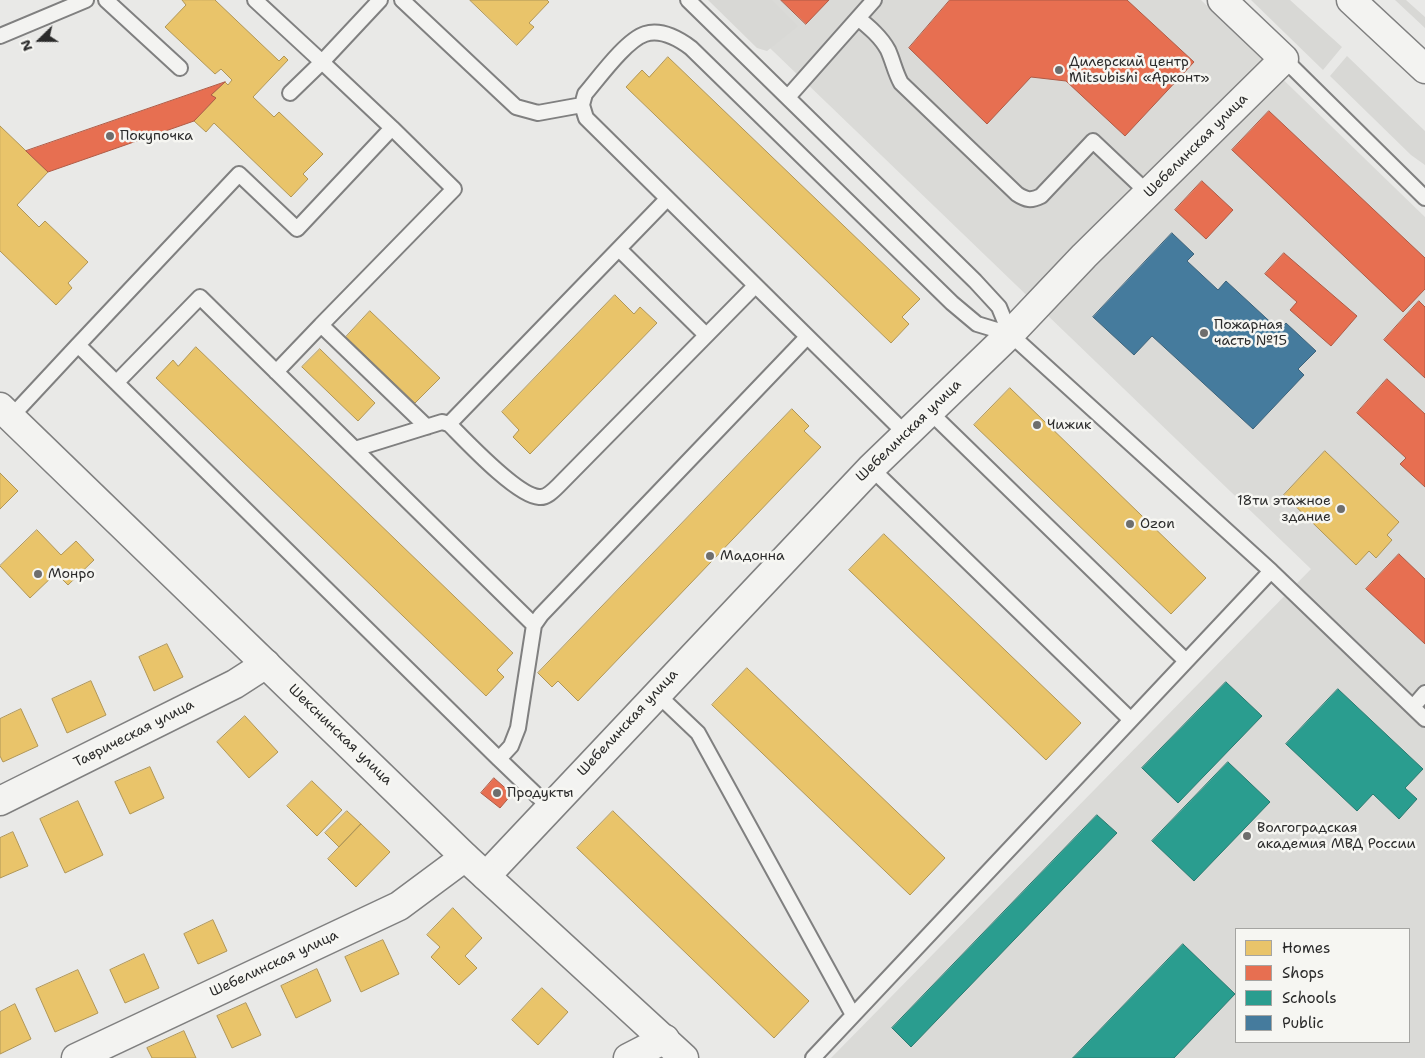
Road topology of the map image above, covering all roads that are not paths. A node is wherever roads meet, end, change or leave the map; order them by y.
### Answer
1 (86, 0) edge
2 (106, 0) edge
3 (255, 0) edge
4 (380, 0) edge
5 (402, 0) edge
6 (688, 0) edge
7 (874, 0) edge
8 (1222, 0) edge
9 (1351, 0) edge
10 (858, 18) junction
11 (0, 36) edge
12 (1284, 59) junction
13 (322, 62) junction
14 (180, 68) dead end
15 (1425, 69) edge
16 (290, 93) dead end
17 (788, 97) junction
18 (582, 105) junction
19 (392, 128) junction
20 (1148, 193) junction
21 (1425, 198) edge
22 (667, 199) junction
23 (619, 249) junction
24 (754, 286) junction
25 (320, 325) junction
26 (1010, 334) junction
27 (706, 335) junction
28 (807, 337) junction
29 (78, 345) junction
30 (276, 372) junction
31 (117, 382) junction
32 (930, 412) junction
33 (5, 413) edge
34 (449, 424) junction
35 (427, 427) junction
36 (906, 434) junction
37 (355, 449) junction
38 (871, 468) junction
39 (1271, 572) junction
40 (534, 625) junction
41 (1186, 661) junction
42 (266, 664) junction
43 (656, 693) junction
44 (1425, 694) edge
45 (1413, 707) junction
46 (1425, 718) edge
47 (1131, 720) junction
48 (499, 759) junction
49 (0, 801) edge
50 (549, 807) junction
51 (465, 857) junction
52 (486, 876) junction
53 (853, 1015) junction
54 (665, 1039) junction
55 (76, 1058) edge
56 (628, 1058) edge
57 (684, 1058) edge
58 (813, 1058) edge

1 - 11 lane
2 - 14 lane
3 - 13 lane
4 - 13 lane
5 - 18 lane
6 - 17 lane
7 - 10 lane
8 - 12 main road
9 - 15 main road
10 - 17 lane
10 - 20 lane
12 - 20 main road, Шебелинская улица
12 - 21 lane
13 - 16 lane
13 - 19 lane
17 - 26 lane
18 - 22 lane
18 - 26 lane
19 - 25 lane
19 - 29 lane
20 - 26 main road, Шебелинская улица
22 - 23 lane
22 - 24 lane
23 - 27 lane
23 - 34 lane
24 - 27 lane
24 - 28 lane
25 - 30 lane
25 - 35 lane
26 - 32 main road, Шебелинская улица
26 - 39 lane
27 - 34 lane
28 - 36 lane
28 - 40 lane
29 - 31 lane
29 - 33 lane
30 - 31 lane
30 - 37 lane
31 - 48 lane
32 - 36 main road, Шебелинская улица
32 - 41 lane
33 - 42 main road, Шекснинская улица
34 - 35 lane
35 - 37 lane
36 - 38 main road, Шебелинская улица
37 - 40 lane
38 - 43 main road, Шебелинская улица
38 - 47 lane
39 - 41 lane
39 - 45 lane
40 - 48 lane
41 - 47 lane
42 - 49 main road, Таврическая улица
42 - 51 main road, Шекснинская улица
43 - 50 main road, Шебелинская улица
43 - 53 lane
44 - 45 lane
45 - 46 lane
47 - 53 lane
48 - 50 lane
50 - 52 main road, Шебелинская улица
51 - 52 main road, Шекснинская улица
51 - 55 main road, Шебелинская улица
52 - 54 main road, Шекснинская улица
53 - 58 lane
54 - 56 main road
54 - 57 main road, Шекснинская улица

